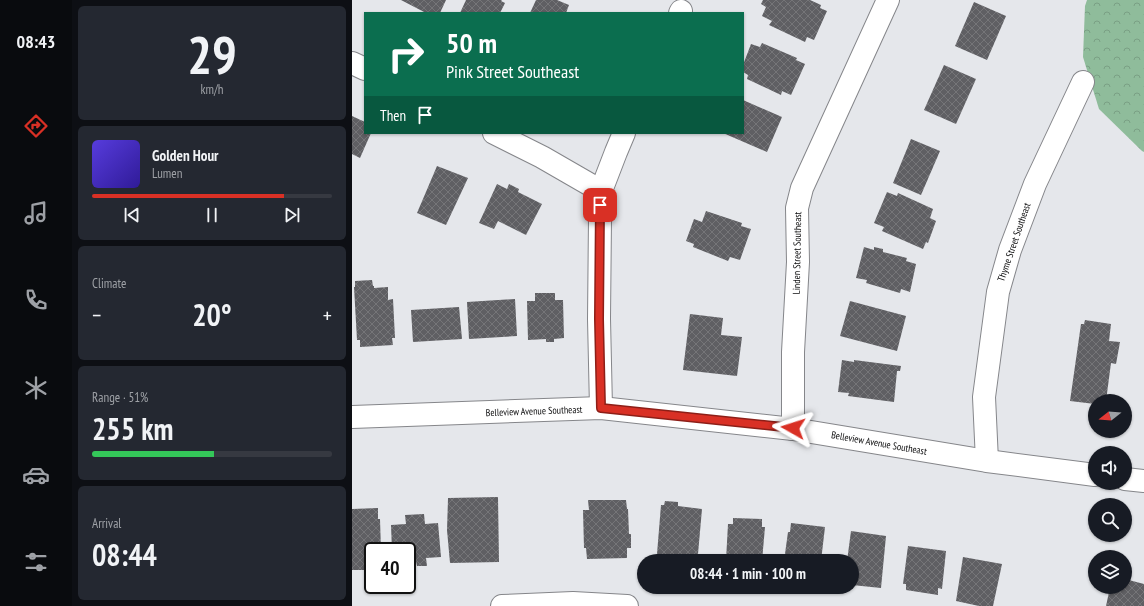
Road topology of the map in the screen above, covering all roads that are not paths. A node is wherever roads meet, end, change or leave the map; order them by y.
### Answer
1 (888, 0) edge
2 (352, 63) edge
3 (364, 69) edge
4 (1083, 82) dead end
5 (496, 134) edge
6 (624, 134) edge
7 (601, 191) junction
8 (601, 408) junction
9 (352, 417) edge
10 (793, 428) junction
11 (987, 461) junction
12 (1088, 474) edge
13 (1132, 480) edge
14 (1144, 481) edge
15 (502, 606) edge
16 (627, 606) edge

1 - 10 street, Linden Street Southeast
2 - 3 street
4 - 11 street, Thyme Street Southeast
5 - 7 street
6 - 7 street
7 - 8 street
8 - 9 street, Belleview Avenue Southeast
8 - 10 street, Belleview Avenue Southeast
10 - 11 street, Belleview Avenue Southeast
11 - 12 street, Belleview Avenue Southeast
13 - 14 street
15 - 16 street

